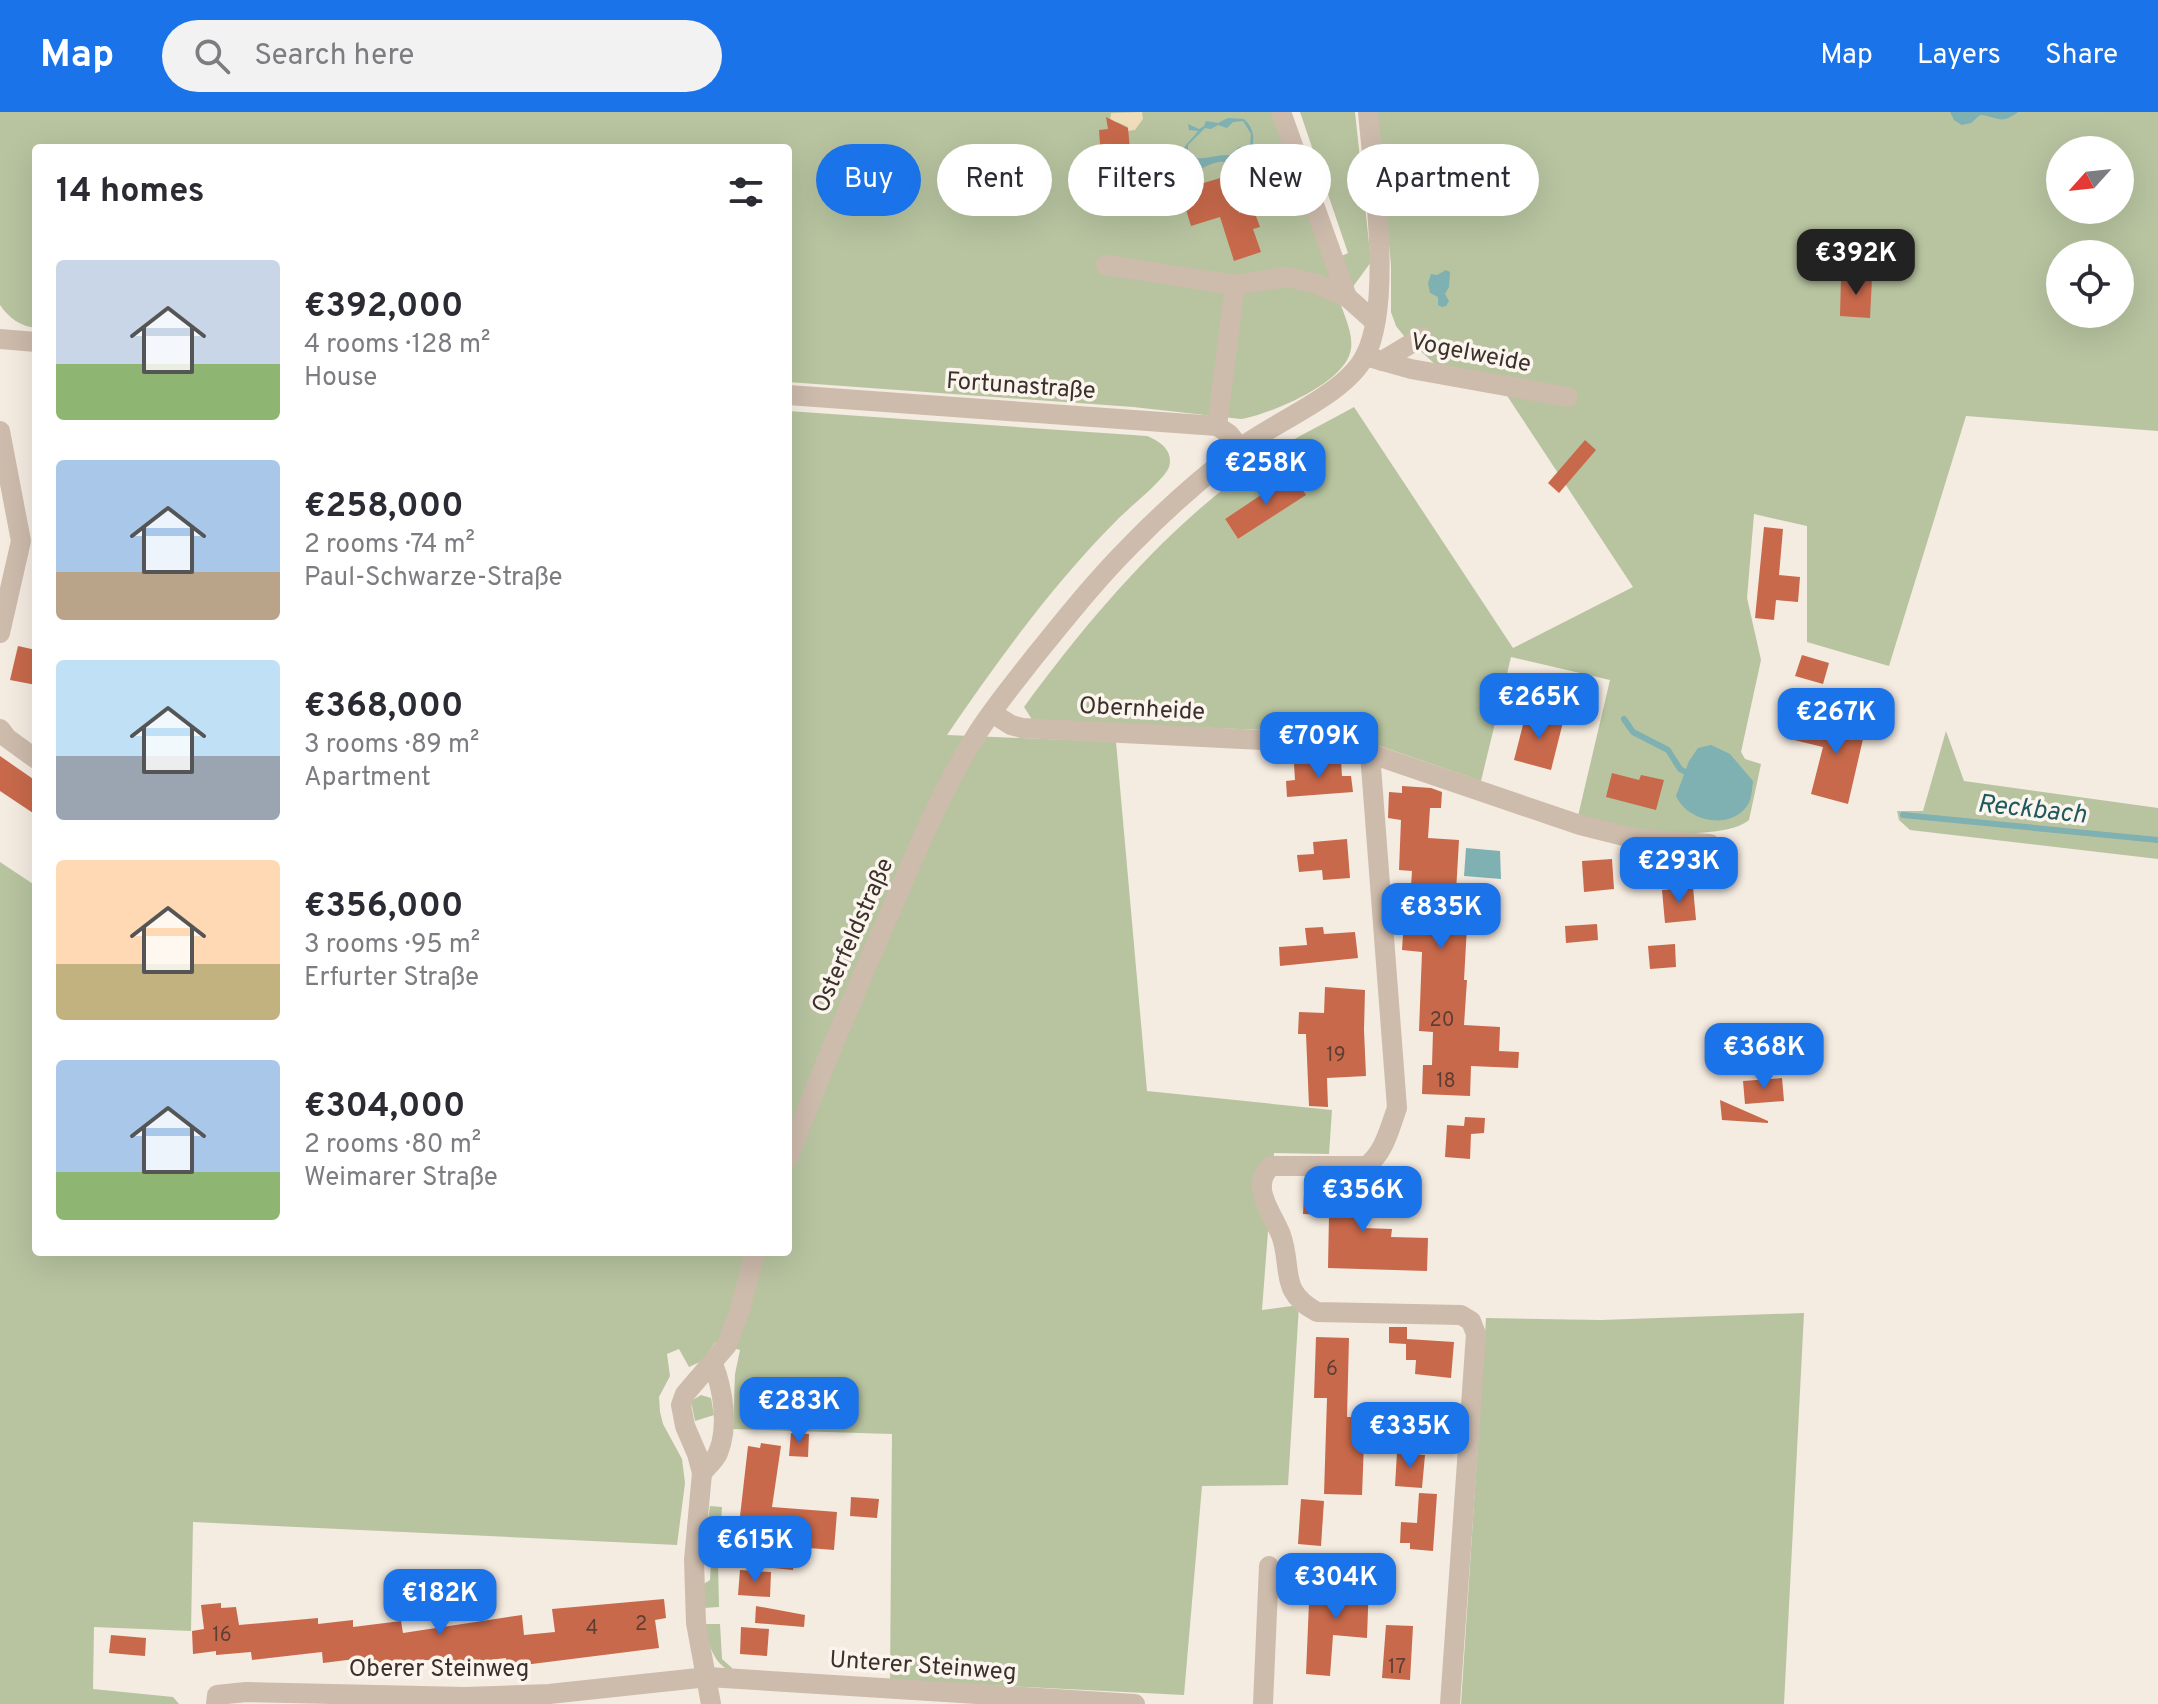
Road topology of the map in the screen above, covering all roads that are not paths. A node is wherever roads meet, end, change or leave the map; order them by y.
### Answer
1 (1281, 112) edge
2 (1368, 112) edge
3 (1106, 265) dead end
4 (1235, 285) junction
5 (1347, 297) junction
6 (1375, 322) junction
7 (1422, 337) dead end
8 (0, 339) edge
9 (32, 342) edge
10 (1374, 358) junction
11 (792, 395) edge
12 (1568, 397) dead end
13 (1217, 426) junction
14 (0, 431) edge
15 (1240, 448) junction
16 (28, 541) edge
17 (0, 633) edge
18 (992, 713) junction
19 (0, 729) edge
20 (1370, 753) junction
21 (32, 756) edge
22 (1710, 844) dead end
23 (792, 1148) edge
24 (754, 1256) edge
25 (713, 1364) junction
26 (702, 1473) junction
27 (1269, 1566) dead end
28 (708, 1677) junction
29 (217, 1699) edge
30 (466, 1700) edge
31 (711, 1704) edge
32 (1135, 1704) edge
33 (1263, 1704) edge
34 (1450, 1704) edge

1 - 5 street
2 - 6 street
3 - 4 street
4 - 5 street
4 - 13 street
5 - 6 street
6 - 10 street
7 - 10 street
8 - 9 street
10 - 12 street, Vogelweide
10 - 15 street, Osterfeldstraße
11 - 13 street, Fortunastraße
13 - 15 street
14 - 16 street
15 - 18 street, Osterfeldstraße
16 - 17 street
18 - 20 street, Obernheide
18 - 23 street, Osterfeldstraße
19 - 21 street
20 - 22 street, Obernheide
20 - 34 street
24 - 25 street
25 - 26 street
25 - 26 street
26 - 28 street
27 - 33 street
28 - 30 street, Oberer Steinweg
28 - 31 street
28 - 32 street, Unterer Steinweg
29 - 30 street, Oberer Steinweg

